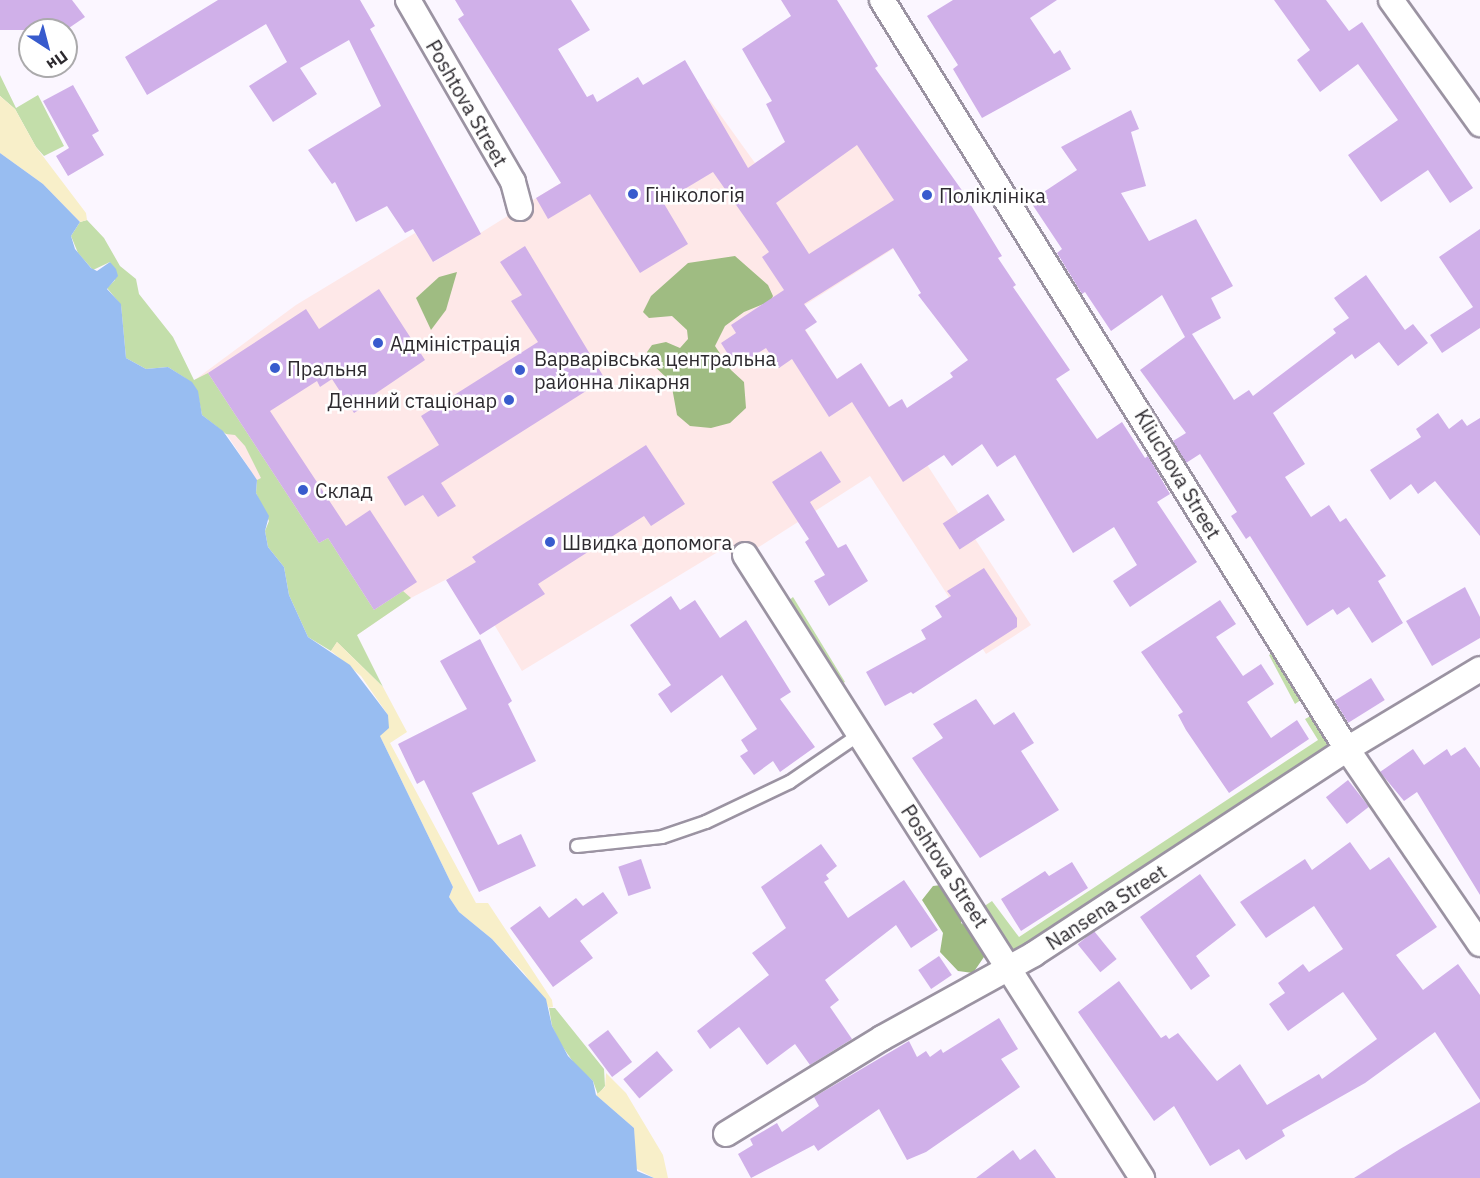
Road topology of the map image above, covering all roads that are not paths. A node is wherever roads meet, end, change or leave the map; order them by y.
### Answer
1 (408, 0) edge
2 (882, 0) edge
3 (1391, 0) edge
4 (1480, 124) edge
5 (520, 208) dead end
6 (745, 555) dead end
7 (1480, 669) edge
8 (860, 734) junction
9 (1347, 749) junction
10 (577, 846) dead end
11 (1480, 944) edge
12 (1010, 968) junction
13 (726, 1134) dead end
14 (1142, 1178) edge

1 - 5 street, Poshtova Street
2 - 9 street, Kliuchova Street
3 - 4 street
6 - 8 street, Poshtova Street
7 - 9 street, Nansena Street
8 - 10 lane
8 - 12 street, Poshtova Street
9 - 11 street, Kliuchova Street
9 - 12 street, Nansena Street
12 - 13 street, Nansena Street
12 - 14 street, Poshtova Street

